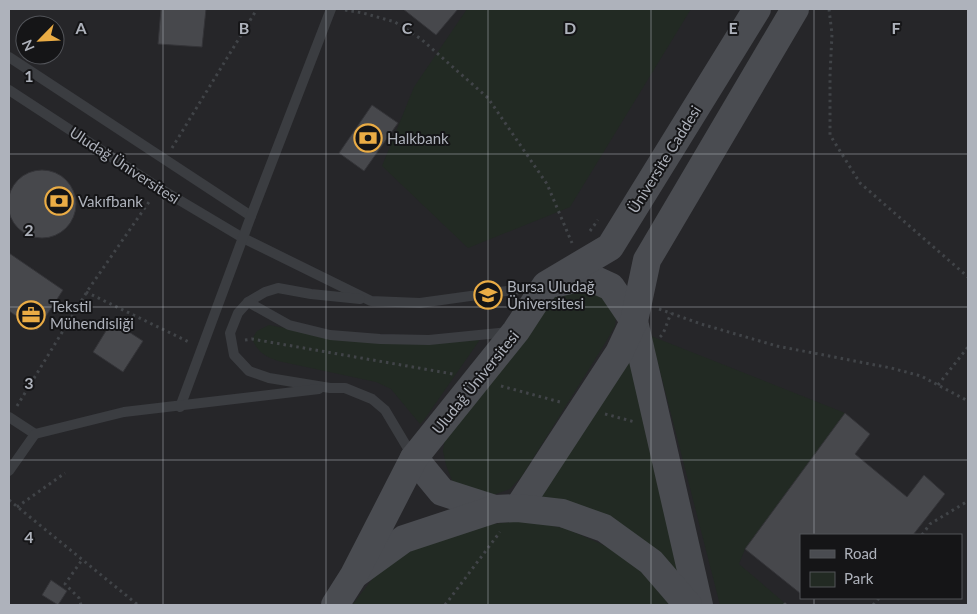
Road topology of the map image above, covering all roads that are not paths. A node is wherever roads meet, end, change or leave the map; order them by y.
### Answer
1 (335, 9) edge
2 (756, 9) edge
3 (795, 9) edge
4 (9, 57) edge
5 (9, 90) edge
6 (251, 216) junction
7 (243, 238) junction
8 (546, 285) junction
9 (367, 299) junction
10 (248, 302) junction
11 (636, 311) junction
12 (516, 331) junction
13 (330, 388) junction
14 (180, 407) junction
15 (9, 418) edge
16 (35, 434) junction
17 (414, 458) junction
18 (9, 471) edge
19 (506, 508) junction
20 (354, 575) junction
21 (335, 605) edge
22 (688, 605) edge
23 (699, 605) edge

1 - 6 lane
2 - 8 street, Üniversite Caddesi
3 - 11 street
4 - 6 lane
5 - 7 lane, Uludağ Üniversitesi
6 - 7 lane
7 - 9 lane, Uludağ Üniversitesi
7 - 14 lane
8 - 9 lane, Uludağ Üniversitesi
8 - 11 street
8 - 12 street, Uludağ Üniversitesi
9 - 10 lane
10 - 12 lane
10 - 13 lane
11 - 19 street
11 - 23 street
12 - 17 street, Uludağ Üniversitesi
13 - 14 lane
13 - 17 lane
14 - 16 lane
15 - 16 lane
16 - 18 lane
17 - 19 street
17 - 20 street, Uludağ Üniversitesi
19 - 20 street, Uludağ Üniversitesi
19 - 22 street, Uludağ Üniversitesi
20 - 21 street, Uludağ Üniversitesi

